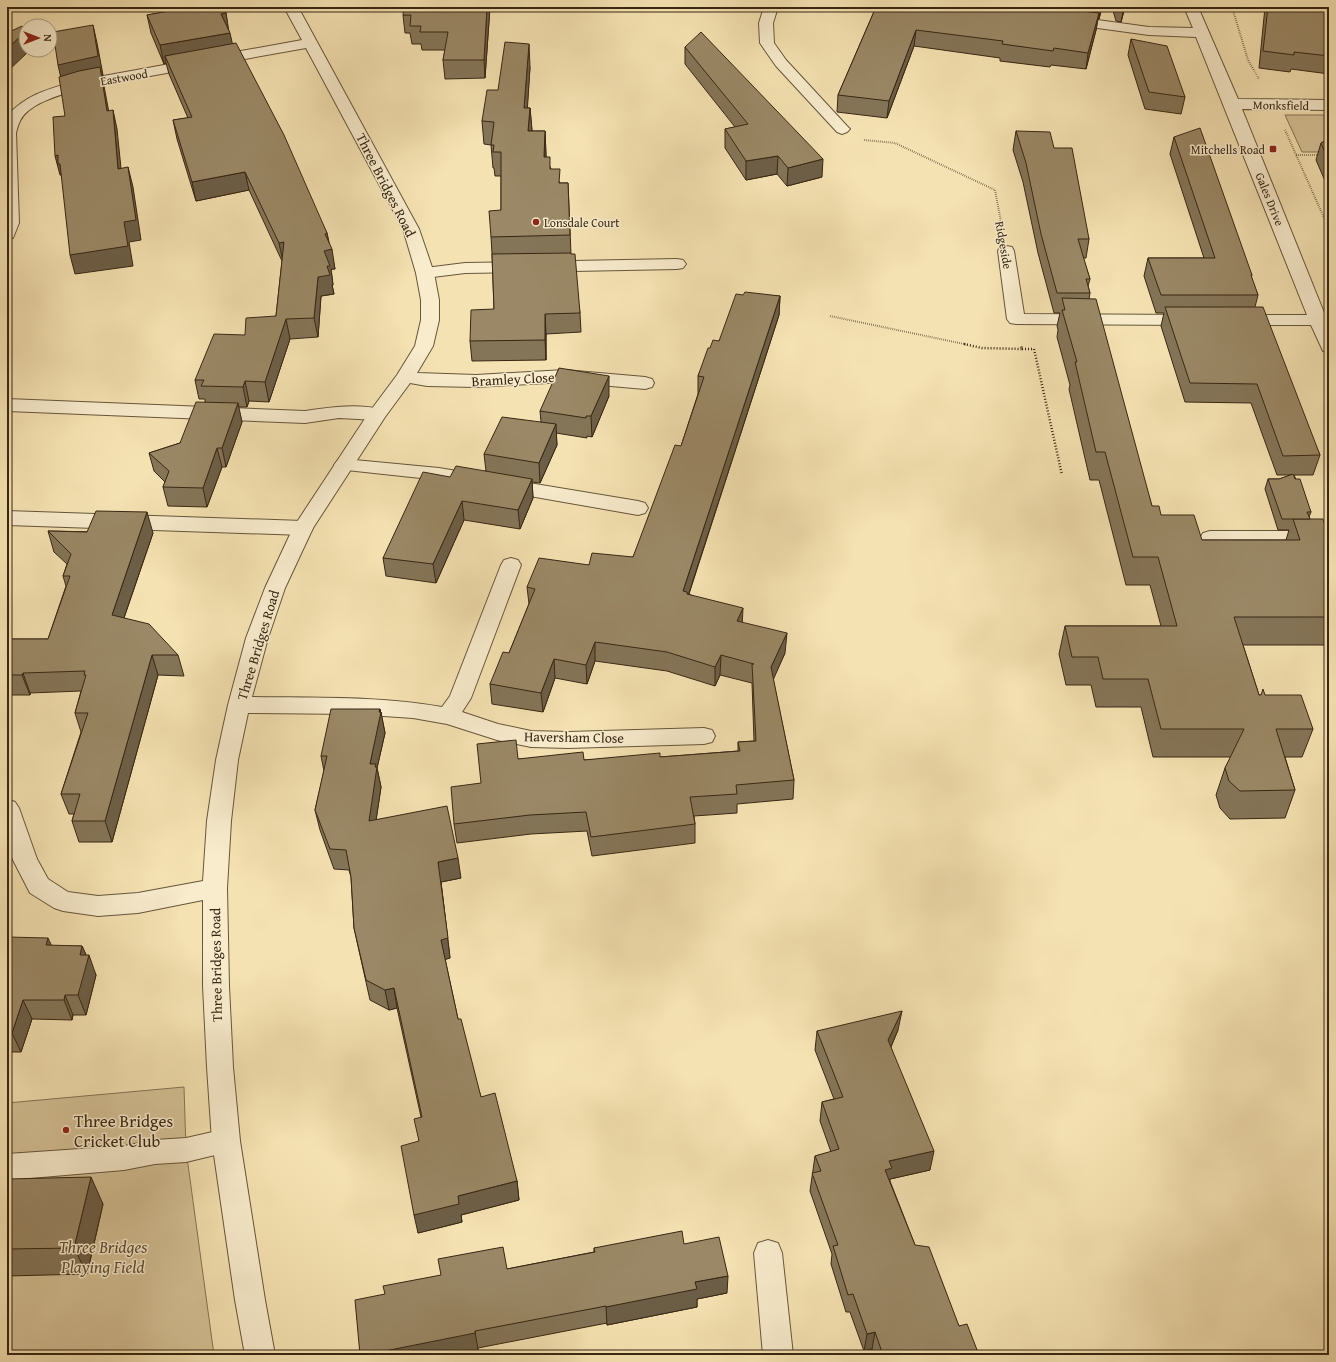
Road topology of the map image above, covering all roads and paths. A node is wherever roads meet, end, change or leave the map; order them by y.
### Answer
1 (291, 7) edge
2 (771, 7) edge
3 (1191, 7) edge
4 (1056, 19) edge
5 (1203, 33) junction
6 (311, 43) junction
7 (1232, 104) junction
8 (1329, 105) edge
9 (842, 129) joint
10 (1296, 155) dead end
11 (1322, 155) edge
12 (7, 234) edge
13 (1006, 251) joint
14 (677, 264) dead end
15 (425, 273) junction
16 (830, 316) dead end
17 (1318, 320) junction
18 (1019, 334) junction
19 (1329, 347) edge
20 (405, 377) junction
21 (645, 383) dead end
22 (7, 404) edge
23 (377, 414) junction
24 (344, 465) junction
25 (1062, 475) dead end
26 (638, 508) dead end
27 (7, 518) edge
28 (303, 528) junction
29 (1210, 538) edge
30 (1329, 538) edge
31 (511, 565) dead end
32 (239, 705) junction
33 (448, 716) junction
34 (704, 736) dead end
35 (7, 808) edge
36 (215, 888) junction
37 (226, 1141) junction
38 (7, 1167) edge
39 (768, 1252) dead end
40 (260, 1355) edge
41 (778, 1355) edge

1 - 6 street, Three Bridges Road
2 - 9 street
3 - 5 street, Gales Drive
4 - 5 street
5 - 7 street, Gales Drive
6 - 12 street, Eastwood
6 - 15 street, Three Bridges Road
7 - 8 street, Monksfield
7 - 17 street, Gales Drive
9 - 13 path, Ridgeside
10 - 11 path
13 - 18 street, Ridgeside
14 - 15 street
15 - 20 street, Three Bridges Road
16 - 18 path
17 - 18 street
17 - 19 street, Gales Drive
18 - 25 path
20 - 21 street, Bramley Close
20 - 23 street, Three Bridges Road
22 - 23 street
23 - 24 street, Three Bridges Road
24 - 26 street
24 - 28 street, Three Bridges Road
27 - 28 street
28 - 32 street, Three Bridges Road
29 - 30 street
31 - 33 street
32 - 33 street, Haversham Close
32 - 36 street, Three Bridges Road
33 - 34 street, Haversham Close
35 - 36 street
36 - 37 street, Three Bridges Road
37 - 38 street
37 - 40 street, Three Bridges Road
39 - 41 street

